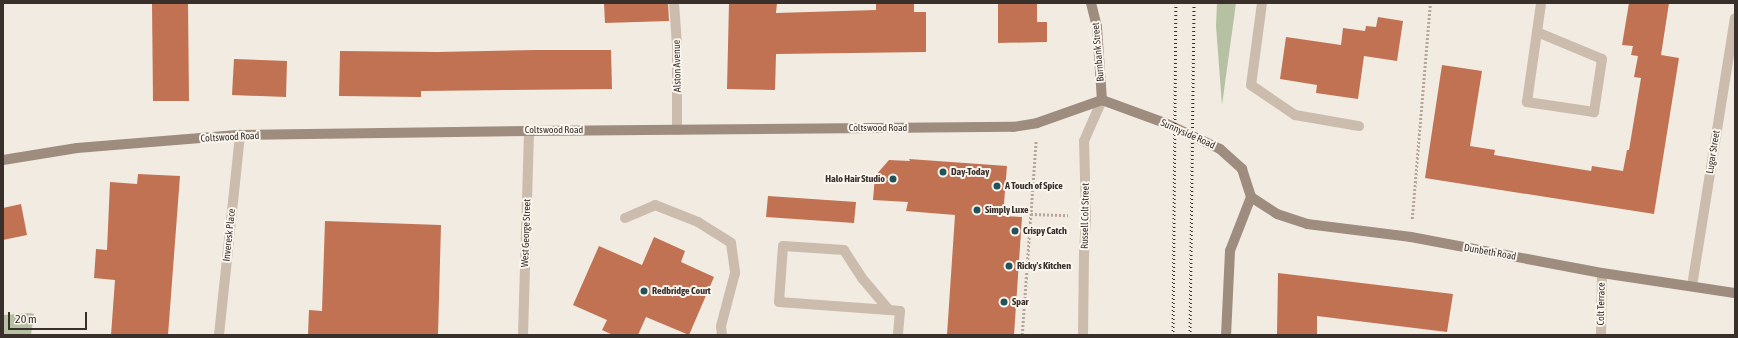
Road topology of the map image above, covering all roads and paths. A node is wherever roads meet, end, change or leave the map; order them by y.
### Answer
1 (674, 3) edge
2 (1091, 3) edge
3 (1262, 3) edge
4 (1430, 3) edge
5 (1541, 3) edge
6 (1735, 18) edge
7 (1537, 32) junction
8 (1102, 100) junction
9 (1037, 123) junction
10 (1359, 126) dead end
11 (529, 130) junction
12 (677, 130) junction
13 (240, 135) junction
14 (3, 160) edge
15 (1251, 197) junction
16 (1031, 214) junction
17 (1086, 216) junction
18 (625, 218) dead end
19 (1410, 237) junction
20 (1602, 273) junction
21 (1692, 286) junction
22 (1735, 293) edge
23 (889, 310) junction
24 (219, 335) edge
25 (523, 335) edge
26 (722, 335) edge
27 (898, 335) edge
28 (1022, 335) edge
29 (1083, 335) edge
30 (1226, 335) edge
31 (1601, 335) edge

1 - 12 street, Alston Avenue
2 - 8 main road, Burnbank Street
3 - 10 street
4 - 19 path
5 - 7 street
6 - 21 street, Lugar Street
7 - 7 street
8 - 9 main road, Coltswood Road
8 - 15 main road, Sunnyside Road
8 - 17 street, Russell Colt Street
9 - 12 main road, Coltswood Road
9 - 16 path
11 - 12 main road, Coltswood Road
11 - 13 main road, Coltswood Road
11 - 25 street, West George Street
13 - 14 main road, Coltswood Road
13 - 24 street, Inveresk Place
15 - 19 main road, Dunbeth Road
15 - 30 main road
16 - 17 path
16 - 28 path
17 - 29 street, Russell Colt Street
18 - 26 street
19 - 20 main road, Dunbeth Road
20 - 21 main road, Dunbeth Road
20 - 31 street, Colt Terrace
21 - 22 main road, Dunbeth Road
23 - 23 street
23 - 27 street

